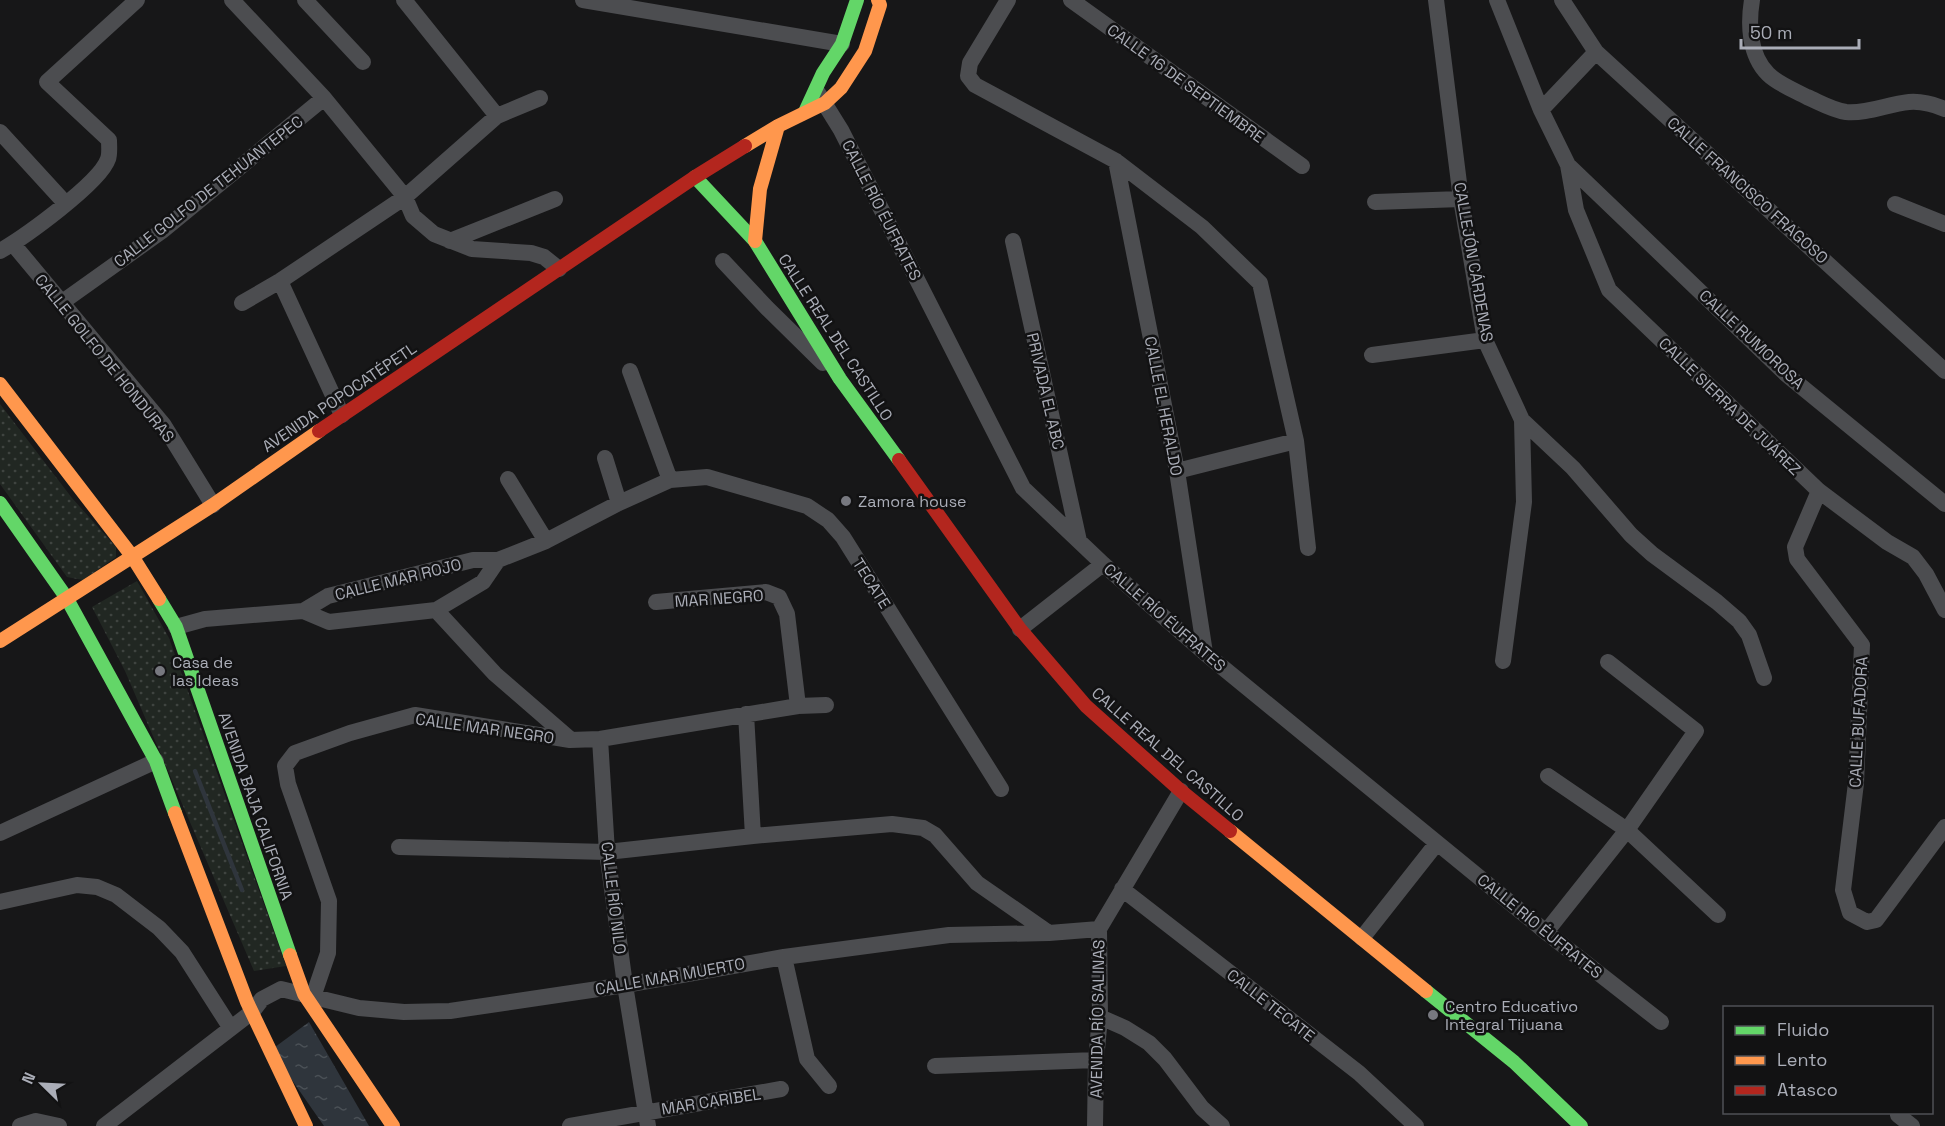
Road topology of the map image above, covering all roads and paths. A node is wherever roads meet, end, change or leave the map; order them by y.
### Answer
1 (137, 0) edge
2 (232, 0) edge
3 (305, 0) edge
4 (404, 0) edge
5 (583, 0) edge
6 (857, 0) edge
7 (878, 0) edge
8 (1008, 0) edge
9 (1071, 0) edge
10 (1436, 0) edge
11 (1497, 0) edge
12 (1562, 0) edge
13 (1752, 0) edge
14 (842, 44) junction
15 (1596, 52) junction
16 (363, 62) dead end
17 (820, 96) junction
18 (324, 98) junction
19 (540, 98) dead end
20 (1945, 109) edge
21 (1541, 110) junction
22 (497, 116) junction
23 (778, 126) junction
24 (0, 132) edge
25 (1116, 161) junction
26 (1568, 165) junction
27 (1302, 166) dead end
28 (695, 177) junction
29 (405, 197) junction
30 (555, 199) dead end
31 (1461, 199) junction
32 (1375, 202) dead end
33 (66, 204) junction
34 (1895, 204) dead end
35 (1945, 225) edge
36 (450, 241) junction
37 (755, 241) junction
38 (1013, 241) dead end
39 (6, 247) edge
40 (723, 261) dead end
41 (559, 268) junction
42 (280, 281) junction
43 (61, 303) junction
44 (242, 303) dead end
45 (1485, 340) junction
46 (1372, 355) dead end
47 (630, 371) dead end
48 (1945, 371) edge
49 (840, 380) junction
50 (0, 384) edge
51 (342, 415) junction
52 (1522, 420) junction
53 (1296, 441) junction
54 (604, 458) dead end
55 (1177, 471) junction
56 (508, 479) dead end
57 (670, 480) junction
58 (1819, 491) junction
59 (0, 503) edge
60 (619, 503) junction
61 (1945, 504) edge
62 (213, 505) junction
63 (546, 541) junction
64 (1079, 541) junction
65 (1308, 548) dead end
66 (132, 556) junction
67 (498, 560) junction
68 (1103, 564) junction
69 (66, 597) junction
70 (656, 602) dead end
71 (436, 610) junction
72 (1945, 610) edge
73 (303, 611) junction
74 (176, 627) junction
75 (1020, 629) junction
76 (0, 641) edge
77 (1205, 653) junction
78 (1503, 661) dead end
79 (1608, 662) dead end
80 (1764, 678) dead end
81 (826, 705) dead end
82 (798, 706) junction
83 (746, 714) junction
84 (570, 740) junction
85 (600, 740) junction
86 (156, 761) junction
87 (1548, 776) dead end
88 (1001, 789) dead end
89 (1181, 791) junction
90 (1945, 827) edge
91 (1627, 830) junction
92 (0, 833) edge
93 (753, 836) junction
94 (1437, 843) junction
95 (399, 847) dead end
96 (607, 852) junction
97 (1122, 889) junction
98 (0, 902) edge
99 (1718, 915) dead end
100 (1099, 929) junction
101 (1546, 932) junction
102 (1049, 933) junction
103 (1362, 938) junction
104 (784, 957) junction
105 (624, 984) junction
106 (309, 996) junction
107 (252, 1012) junction
108 (1100, 1017) junction
109 (1661, 1022) dead end
110 (230, 1027) junction
111 (1096, 1060) junction
112 (935, 1066) dead end
113 (829, 1086) dead end
114 (781, 1089) dead end
115 (1898, 1115) dead end
116 (647, 1119) edge
117 (20, 1126) edge
118 (58, 1126) edge
119 (104, 1126) edge
120 (306, 1126) edge
121 (393, 1126) edge
122 (570, 1126) edge
123 (1095, 1126) edge
124 (1222, 1126) edge
125 (1416, 1126) edge
126 (1581, 1126) edge
127 (1912, 1126) edge

1 - 33 street
2 - 18 street
3 - 16 street
4 - 22 street
5 - 14 street
6 - 14 street
7 - 17 street
8 - 25 street
9 - 27 street, CALLE 16 DE SEPTIEMBRE
10 - 31 street, CALLEJÓN CÁRDENAS
11 - 21 street
12 - 15 street, CALLE FRANCISCO FRAGOSO
13 - 20 street
14 - 17 street
15 - 21 street
15 - 48 street, CALLE FRANCISCO FRAGOSO
17 - 23 street, AVENIDA POPOCATÉPETL
17 - 64 street, CALLE RÍO ÉUFRATES
18 - 29 street
18 - 43 street, CALLE GOLFO DE TEHUANTEPEC
19 - 22 street
21 - 26 street
22 - 29 street
23 - 28 street, AVENIDA POPOCATÉPETL
23 - 37 street
24 - 33 street
25 - 53 street
25 - 55 street, CALLE EL HERALDO
26 - 58 street, CALLE SIERRA DE JUÁREZ
26 - 61 street, CALLE RUMOROSA
28 - 37 street, CALLE REAL DEL CASTILLO
28 - 41 street, AVENIDA POPOCATÉPETL
29 - 36 street
29 - 42 street
30 - 36 street
31 - 32 street
31 - 45 street, CALLEJÓN CÁRDENAS
33 - 39 street
34 - 35 street
36 - 41 street
37 - 49 street, CALLE REAL DEL CASTILLO
38 - 64 street, PRIVADA EL ABC
39 - 43 street, CALLE GOLFO DE HONDURAS
40 - 49 street
41 - 51 street, AVENIDA POPOCATÉPETL
42 - 44 street
42 - 51 street
43 - 62 street, CALLE GOLFO DE HONDURAS
45 - 46 street
45 - 52 street, CALLEJÓN CÁRDENAS
47 - 57 street
49 - 75 street, CALLE REAL DEL CASTILLO
50 - 66 street, AVENIDA BAJA CALIFORNIA
51 - 62 street, AVENIDA POPOCATÉPETL
52 - 78 street, CALLEJÓN CÁRDENAS
52 - 80 street
53 - 55 street
53 - 65 street
54 - 60 street
55 - 77 street, CALLE EL HERALDO
56 - 63 street
57 - 60 street, CALLE MAR ROJO
57 - 88 street, TECATE
58 - 72 street, CALLE SIERRA DE JUÁREZ
58 - 90 street, CALLE BUFADORA
59 - 69 street
60 - 63 street, CALLE MAR ROJO
62 - 66 street, AVENIDA POPOCATÉPETL
63 - 67 street, CALLE MAR ROJO
64 - 68 street, CALLE RÍO ÉUFRATES
66 - 69 street, AVENIDA POPOCATÉPETL
66 - 74 street, AVENIDA BAJA CALIFORNIA
67 - 71 street, CALLE MAR ROJO
67 - 73 street, CALLE MAR ROJO
68 - 75 street
68 - 77 street, CALLE RÍO ÉUFRATES
69 - 76 street, AVENIDA POPOCATÉPETL
69 - 86 street
70 - 82 street, MAR NEGRO
71 - 73 street, CALLE MAR ROJO
71 - 84 street
73 - 74 street, CALLE MAR ROJO
74 - 106 street, AVENIDA BAJA CALIFORNIA
75 - 89 street, CALLE REAL DEL CASTILLO
77 - 94 street, CALLE RÍO ÉUFRATES
79 - 91 street
81 - 82 street, CALLE MAR NEGRO
82 - 83 street, CALLE MAR NEGRO
83 - 85 street, CALLE MAR NEGRO
83 - 93 street
84 - 85 street, CALLE MAR NEGRO
84 - 106 street, CALLE MAR NEGRO
85 - 96 street, CALLE RÍO NILO
86 - 92 street
86 - 107 street
87 - 91 street
89 - 97 street, AVENIDA RÍO SALINAS
89 - 103 street, CALLE REAL DEL CASTILLO
91 - 99 street
91 - 101 street
93 - 96 street
93 - 102 street
94 - 101 street, CALLE RÍO ÉUFRATES
94 - 103 street
95 - 96 street
96 - 105 street, CALLE RÍO NILO
97 - 100 street, AVENIDA RÍO SALINAS
97 - 125 street, CALLE TECATE
98 - 110 street
100 - 102 street, CALLE MAR MUERTO
100 - 108 street, AVENIDA RÍO SALINAS
101 - 109 street, CALLE RÍO ÉUFRATES
102 - 104 street, CALLE MAR MUERTO
103 - 126 street, CALLE REAL DEL CASTILLO
104 - 105 street, CALLE MAR MUERTO
104 - 113 street
105 - 106 street, CALLE MAR MUERTO
105 - 116 street, CALLE RÍO NILO
106 - 107 street, CALLE MAR MUERTO
106 - 121 street, AVENIDA BAJA CALIFORNIA
107 - 110 street
107 - 120 street
108 - 111 street, AVENIDA RÍO SALINAS
108 - 124 street
110 - 119 street
111 - 112 street
111 - 123 street, AVENIDA RÍO SALINAS
114 - 116 street, MAR CARIBEL
115 - 127 street
116 - 122 street, MAR CARIBEL
117 - 118 street

